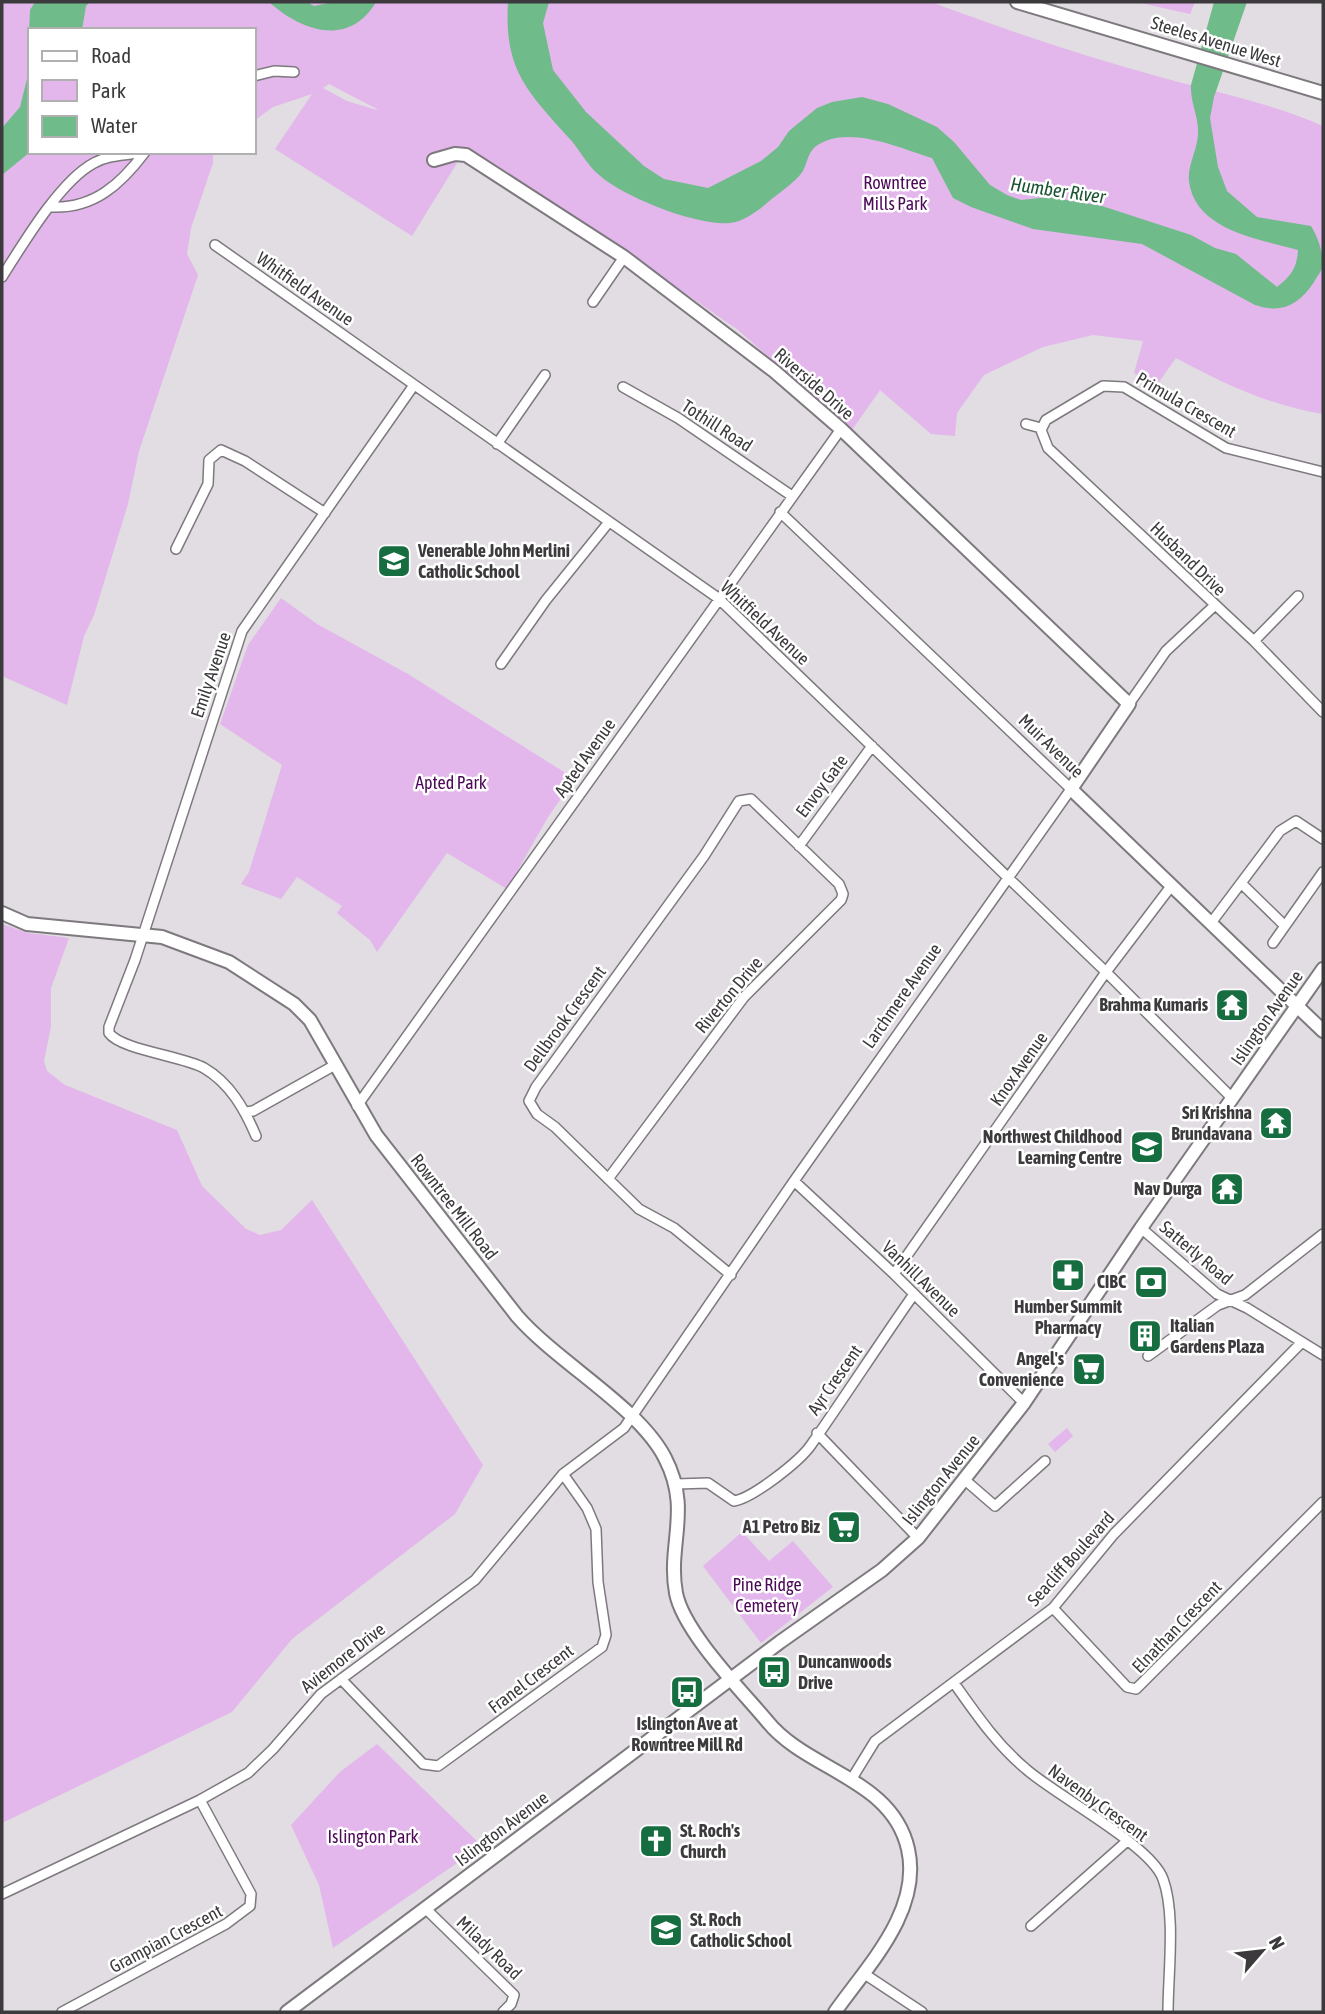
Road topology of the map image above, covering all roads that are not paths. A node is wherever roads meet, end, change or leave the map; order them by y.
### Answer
1 (1017, 2) edge
2 (294, 72) dead end
3 (256, 76) edge
4 (1323, 93) edge
5 (134, 154) edge
6 (143, 154) edge
7 (434, 160) dead end
8 (51, 207) junction
9 (215, 245) dead end
10 (624, 257) junction
11 (2, 277) edge
12 (593, 302) dead end
13 (545, 375) dead end
14 (414, 386) junction
15 (623, 387) dead end
16 (1026, 424) dead end
17 (1042, 427) junction
18 (841, 429) junction
19 (497, 443) junction
20 (1323, 472) edge
21 (792, 496) junction
22 (780, 512) junction
23 (324, 513) junction
24 (609, 522) junction
25 (176, 549) dead end
26 (1298, 596) dead end
27 (718, 598) junction
28 (1214, 606) junction
29 (1254, 642) junction
30 (501, 664) dead end
31 (1129, 704) junction
32 (1323, 712) edge
33 (872, 746) junction
34 (1071, 789) junction
35 (1323, 839) edge
36 (799, 846) junction
37 (1323, 872) edge
38 (1007, 879) junction
39 (1242, 884) junction
40 (1172, 885) junction
41 (2, 913) edge
42 (1211, 923) junction
43 (1285, 926) junction
44 (142, 934) junction
45 (1273, 943) dead end
46 (1323, 969) edge
47 (1106, 972) junction
48 (1298, 1006) junction
49 (1323, 1031) edge
50 (335, 1065) junction
51 (1232, 1098) junction
52 (357, 1106) junction
53 (246, 1112) junction
54 (256, 1136) dead end
55 (608, 1180) junction
56 (794, 1181) junction
57 (1141, 1228) junction
58 (1323, 1234) edge
59 (894, 1274) junction
60 (731, 1275) junction
61 (914, 1294) junction
62 (1231, 1301) junction
63 (1302, 1342) junction
64 (1323, 1355) edge
65 (1148, 1356) dead end
66 (1024, 1403) junction
67 (633, 1419) junction
68 (817, 1433) junction
69 (1045, 1461) dead end
70 (564, 1474) junction
71 (965, 1480) junction
72 (676, 1483) junction
73 (1323, 1502) edge
74 (918, 1538) junction
75 (1054, 1608) junction
76 (341, 1679) junction
77 (732, 1679) junction
78 (954, 1683) junction
79 (851, 1780) junction
80 (200, 1800) junction
81 (1126, 1842) junction
82 (2, 1894) edge
83 (425, 1908) junction
84 (1031, 1926) dead end
85 (863, 1973) junction
86 (62, 2012) edge
87 (287, 2012) edge
88 (503, 2012) edge
89 (835, 2012) edge
90 (922, 2012) edge
91 (1168, 2012) edge

1 - 4 street, Steeles Avenue West
2 - 3 street
5 - 8 street
6 - 8 street
7 - 10 street, Riverside Drive
8 - 11 street
9 - 14 street, Whitfield Avenue
10 - 12 street
10 - 18 street, Riverside Drive
13 - 19 street
14 - 19 street, Whitfield Avenue
14 - 23 street, Emily Avenue
15 - 21 street, Tothill Road
16 - 17 street
17 - 20 street, Primula Crescent
17 - 28 street, Husband Drive
18 - 21 street, Apted Avenue
18 - 31 street, Riverside Drive
19 - 24 street, Whitfield Avenue
21 - 22 street, Apted Avenue
22 - 27 street, Apted Avenue
22 - 34 street, Muir Avenue
23 - 25 street
23 - 44 street, Emily Avenue
24 - 27 street, Whitfield Avenue
24 - 30 street
26 - 29 street
27 - 33 street, Whitfield Avenue
27 - 52 street, Apted Avenue
28 - 29 street, Husband Drive
28 - 31 street, Larchmere Avenue
29 - 32 street, Husband Drive
31 - 34 street, Larchmere Avenue
33 - 36 street, Envoy Gate
33 - 38 street, Whitfield Avenue
34 - 38 street, Larchmere Avenue
34 - 40 street, Muir Avenue
35 - 39 street
36 - 55 street, Riverton Drive
36 - 55 street, Dellbrook Crescent
37 - 43 street
38 - 47 street, Whitfield Avenue
38 - 56 street, Larchmere Avenue
39 - 42 street
39 - 43 street
40 - 42 street, Muir Avenue
40 - 47 street, Knox Avenue
41 - 44 street, Rowntree Mill Road
42 - 48 street, Muir Avenue
43 - 45 street
44 - 50 street, Rowntree Mill Road
44 - 53 street, Emily Avenue
46 - 48 street, Islington Avenue
47 - 51 street, Whitfield Avenue
47 - 59 street, Knox Avenue
48 - 49 street, Muir Avenue
48 - 51 street, Islington Avenue
50 - 52 street, Rowntree Mill Road
50 - 53 street
51 - 57 street, Islington Avenue
52 - 67 street, Rowntree Mill Road
53 - 54 street
55 - 60 street, Dellbrook Crescent
56 - 59 street, Vanhill Avenue
56 - 60 street, Larchmere Avenue
57 - 62 street, Satterly Road
57 - 66 street, Islington Avenue
58 - 62 street
59 - 61 street, Vanhill Avenue
60 - 67 street, Larchmere Avenue
61 - 66 street, Vanhill Avenue
61 - 68 street, Ayr Crescent
62 - 63 street
62 - 65 street
63 - 64 street
63 - 75 street, Seacliff Boulevard
66 - 71 street, Islington Avenue
67 - 70 street, Aviemore Drive
67 - 72 street, Rowntree Mill Road
68 - 72 street
68 - 74 street, Ayr Crescent
69 - 71 street
70 - 76 street, Aviemore Drive
70 - 76 street, Franel Crescent
71 - 74 street, Islington Avenue
72 - 77 street, Rowntree Mill Road
73 - 75 street, Elnathan Crescent
74 - 77 street, Islington Avenue
75 - 78 street, Seacliff Boulevard
76 - 80 street, Aviemore Drive
77 - 79 street
77 - 83 street, Islington Avenue
78 - 79 street, Seacliff Boulevard
78 - 81 street, Navenby Crescent
79 - 85 street
80 - 82 street, Aviemore Drive
80 - 86 street, Grampian Crescent
81 - 84 street
81 - 91 street, Navenby Crescent
83 - 87 street, Islington Avenue
83 - 88 street, Milady Road
85 - 89 street
85 - 90 street

